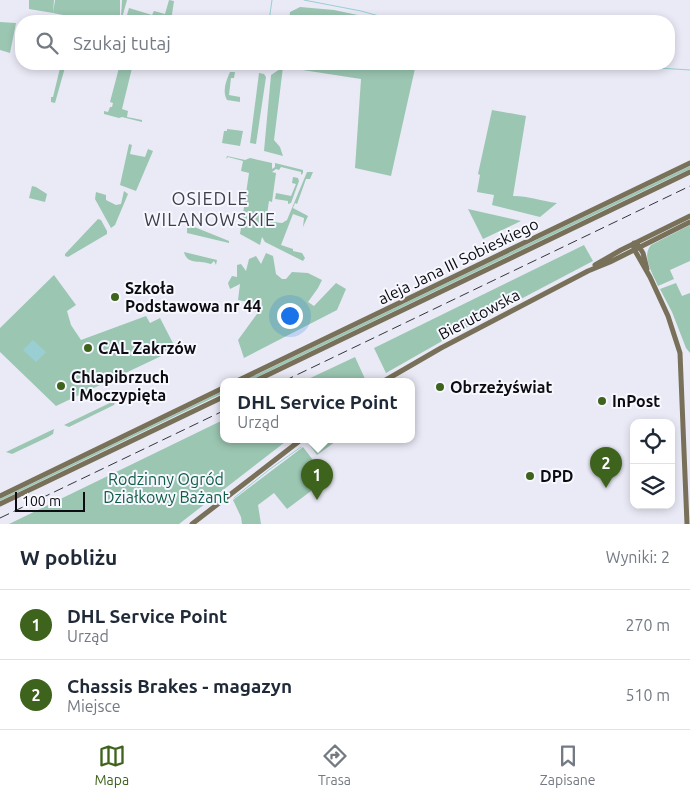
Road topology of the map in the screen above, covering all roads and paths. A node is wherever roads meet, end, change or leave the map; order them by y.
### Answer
1 (690, 163) edge
2 (690, 172) edge
3 (690, 216) edge
4 (690, 222) edge
5 (634, 246) junction
6 (640, 246) junction
7 (650, 277) junction
8 (243, 378) edge
9 (262, 378) edge
10 (389, 378) edge
11 (220, 389) edge
12 (220, 398) edge
13 (297, 443) edge
14 (0, 496) edge
15 (0, 504) edge
16 (192, 524) edge
17 (687, 524) edge

1 - 8 main road, aleja Jana III Sobieskiego
2 - 9 main road, aleja Jana III Sobieskiego
3 - 5 main road, Bierutowska
4 - 6 main road
5 - 6 main road
5 - 7 main road
5 - 10 main road, Bierutowska
6 - 7 main road
7 - 17 main road
11 - 14 main road
12 - 15 main road
13 - 16 main road

